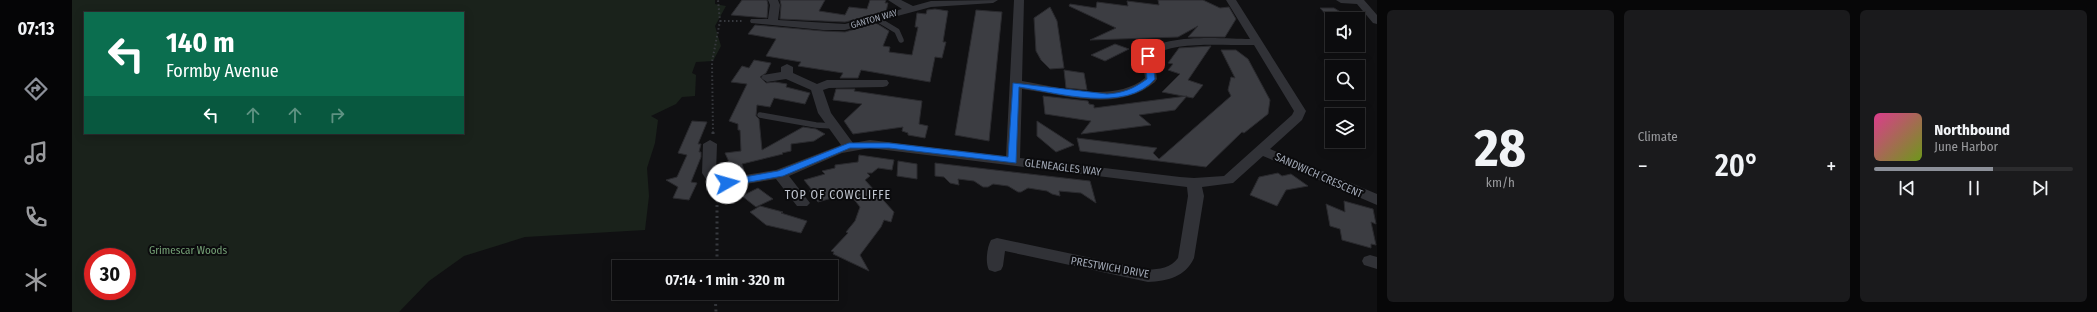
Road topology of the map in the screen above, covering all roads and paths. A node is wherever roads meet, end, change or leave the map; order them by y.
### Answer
1 (718, 0) edge
2 (773, 0) edge
3 (893, 0) edge
4 (993, 0) edge
5 (1019, 0) edge
6 (1231, 0) edge
7 (1341, 0) edge
8 (1359, 1) edge
9 (909, 8) junction
10 (878, 19) junction
11 (720, 21) junction
12 (755, 21) joint
13 (1377, 21) edge
14 (773, 22) junction
15 (901, 40) dead end
16 (1257, 42) junction
17 (767, 78) dead end
18 (883, 84) dead end
19 (1016, 84) junction
20 (817, 88) junction
21 (760, 115) dead end
22 (833, 126) junction
23 (710, 144) joint
24 (849, 146) junction
25 (1262, 150) junction
26 (1013, 161) junction
27 (780, 174) junction
28 (1194, 183) junction
29 (716, 184) junction
30 (1377, 200) edge
31 (802, 203) dead end
32 (717, 260) edge
33 (995, 266) dead end
34 (715, 300) edge
35 (716, 312) edge

1 - 11 path
2 - 14 street
3 - 9 street
4 - 9 street, GANTON WAY
5 - 19 street
6 - 16 street, GLENEAGLES WAY
7 - 8 street
8 - 13 street
9 - 10 street, GANTON WAY
10 - 14 street, GANTON WAY
10 - 15 lane
11 - 12 path
11 - 23 path
12 - 14 street, GANTON WAY
16 - 19 street
16 - 25 street, GLENEAGLES WAY
17 - 20 street
18 - 20 street
19 - 26 street
20 - 22 street
21 - 22 lane
22 - 24 street
23 - 29 street
24 - 26 street, GLENEAGLES WAY
24 - 27 street, GLENEAGLES WAY
25 - 28 street, GLENEAGLES WAY
25 - 30 street, SANDWICH CRESCENT
26 - 28 street, GLENEAGLES WAY
27 - 29 street, GLENEAGLES WAY
27 - 31 street
28 - 33 street, PRESTWICH DRIVE
29 - 32 path
34 - 35 path

